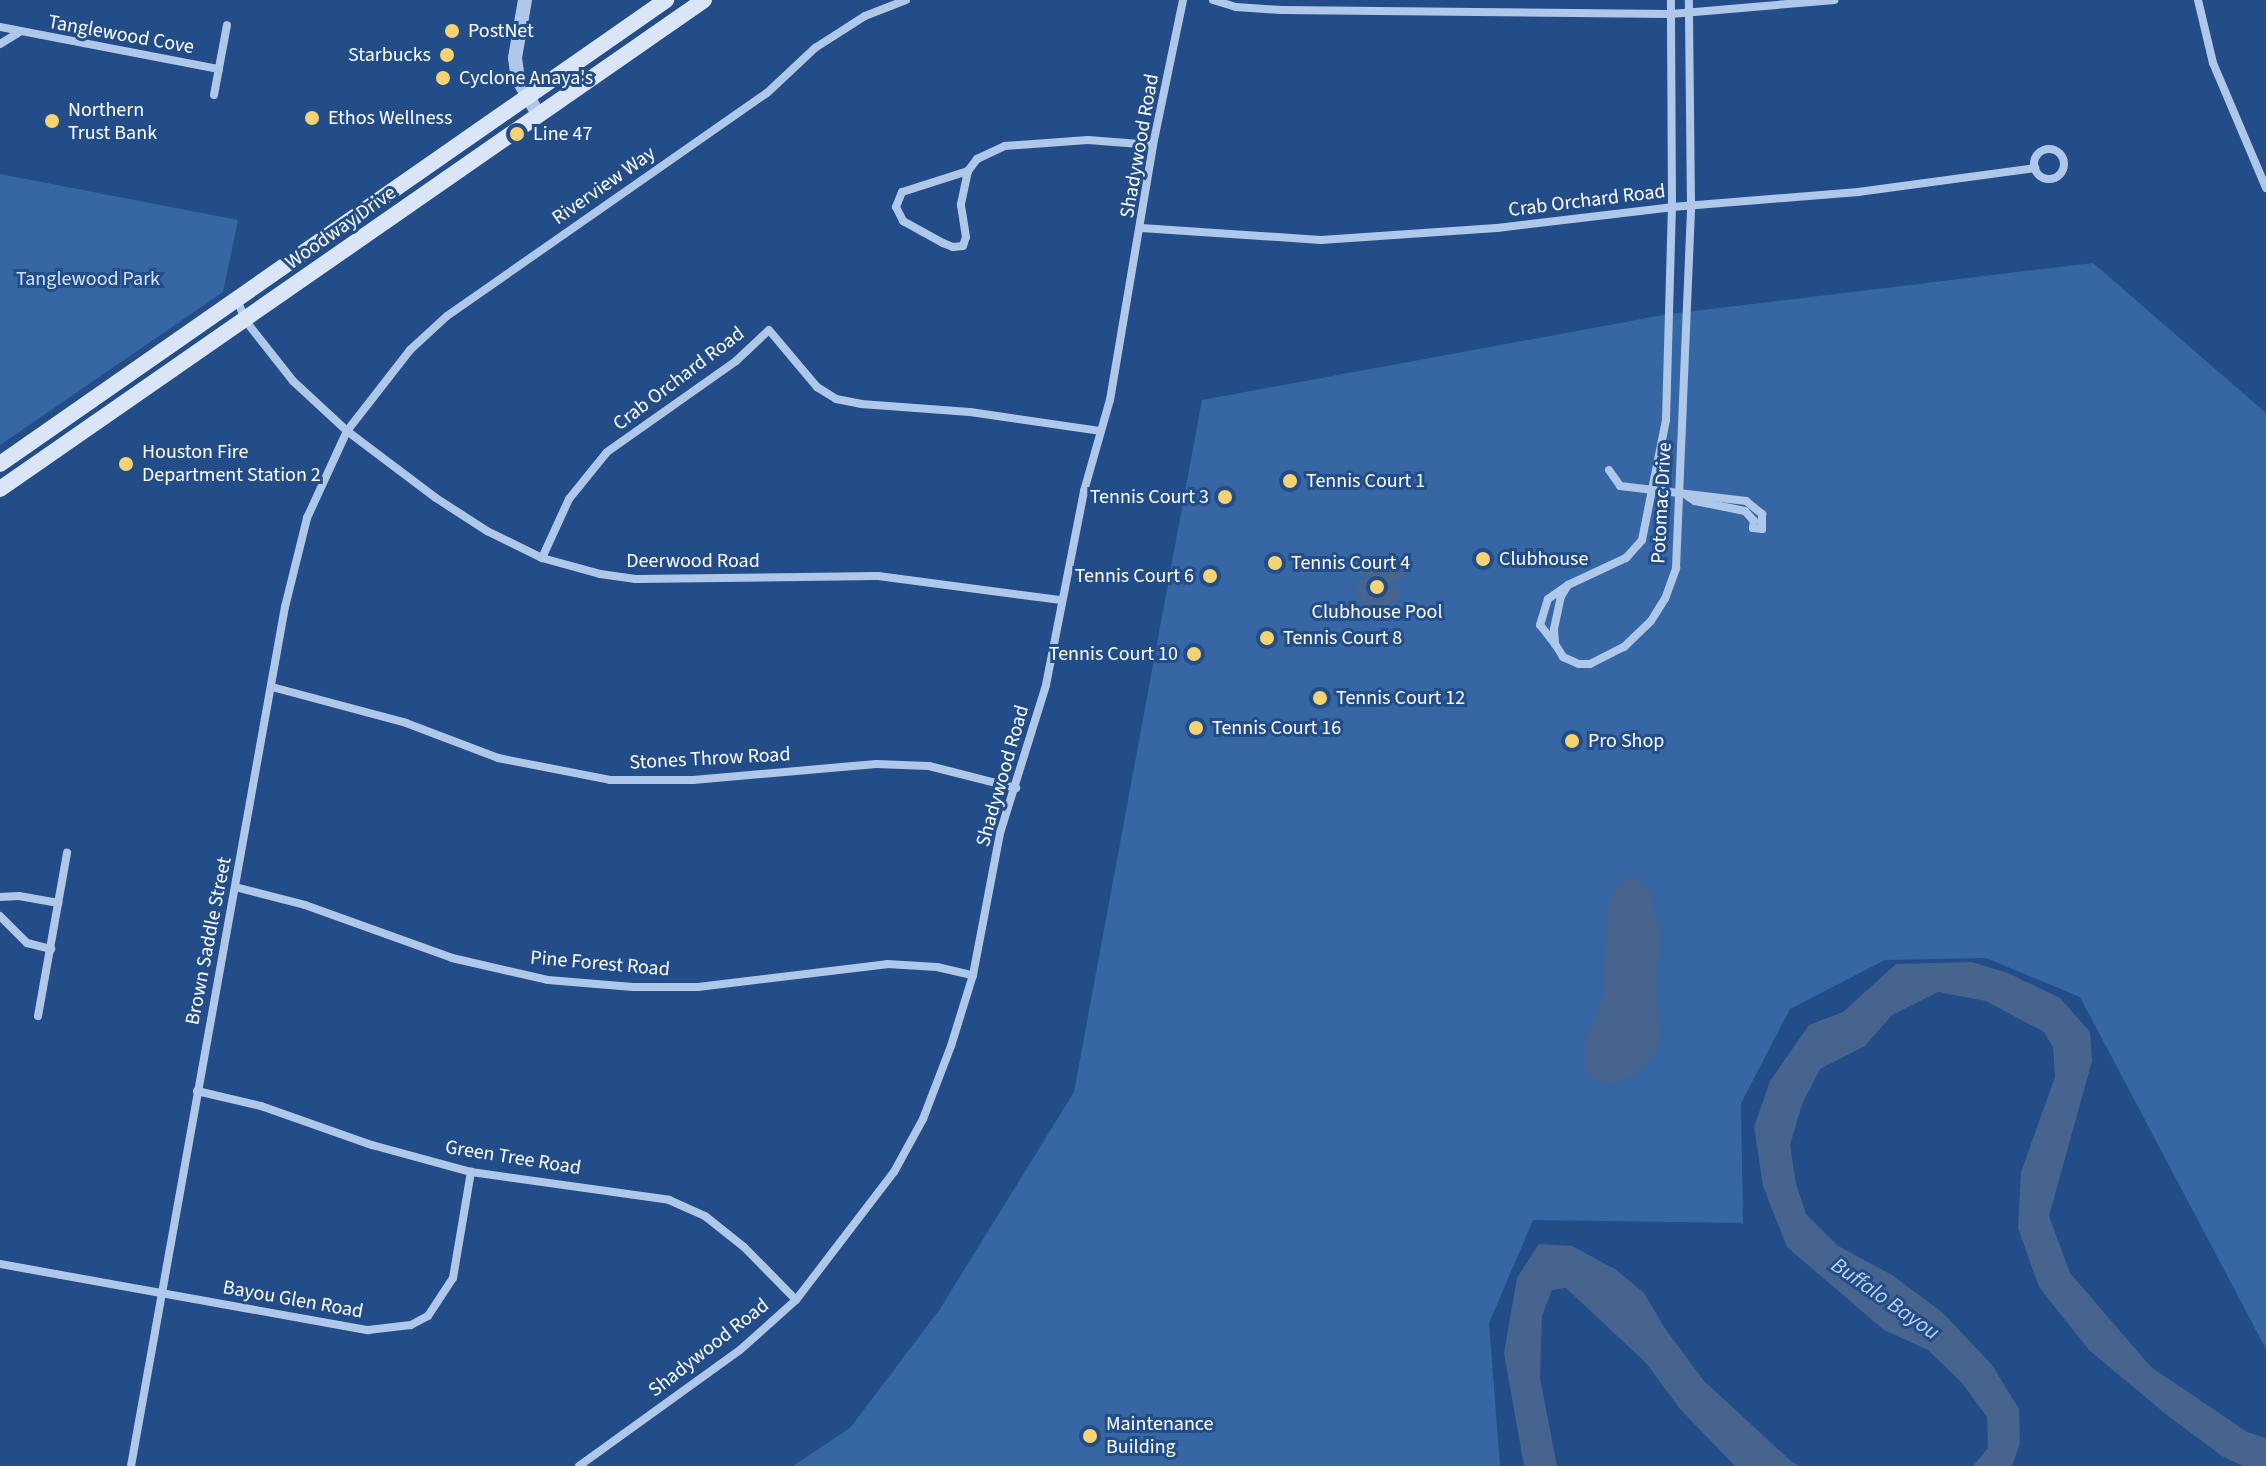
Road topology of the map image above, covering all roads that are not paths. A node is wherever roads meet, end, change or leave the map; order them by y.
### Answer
1 (525, 0) edge
2 (666, 0) edge
3 (906, 0) edge
4 (1183, 0) edge
5 (1213, 0) edge
6 (1671, 0) edge
7 (1689, 0) edge
8 (1834, 0) edge
9 (2198, 0) edge
10 (693, 3) edge
11 (1689, 12) junction
12 (1671, 14) junction
13 (227, 25) dead end
14 (0, 27) edge
15 (18, 33) junction
16 (0, 44) edge
17 (219, 69) junction
18 (214, 95) dead end
19 (527, 96) junction
20 (538, 114) junction
21 (1153, 145) junction
22 (2035, 168) dead end
23 (968, 171) junction
24 (2266, 188) edge
25 (389, 194) junction
26 (1691, 206) junction
27 (1672, 207) junction
28 (400, 211) junction
29 (1141, 228) junction
30 (237, 298) junction
31 (245, 320) junction
32 (125, 376) junction
33 (138, 395) junction
34 (81, 407) junction
35 (95, 425) junction
36 (347, 431) junction
37 (1100, 431) junction
38 (0, 464) edge
39 (1609, 470) dead end
40 (0, 489) edge
41 (1652, 491) junction
42 (1683, 496) junction
43 (542, 558) junction
44 (1568, 585) junction
45 (1061, 600) junction
46 (1555, 644) junction
47 (272, 687) junction
48 (1016, 788) junction
49 (67, 853) dead end
50 (235, 887) junction
51 (0, 897) edge
52 (58, 903) junction
53 (0, 916) edge
54 (51, 949) junction
55 (973, 975) junction
56 (38, 1016) dead end
57 (197, 1091) junction
58 (471, 1172) junction
59 (0, 1264) edge
60 (162, 1293) junction
61 (796, 1300) junction
62 (131, 1466) edge
63 (579, 1466) edge

1 - 19 street
2 - 19 main road, Woodway Drive
3 - 36 street, Riverview Way
4 - 21 street, Shadywood Road
5 - 12 street
6 - 12 street, Potomac Drive
7 - 11 street, Potomac Drive
8 - 11 street
9 - 24 street
10 - 20 main road, Woodway Drive
11 - 12 street
11 - 26 street, Potomac Drive
12 - 27 street, Potomac Drive
13 - 17 street, Tanglewood Cove
14 - 15 street, Tanglewood Cove
15 - 16 street, Tanglewood Cove
15 - 17 street, Tanglewood Cove
17 - 18 street, Tanglewood Cove
19 - 20 street
19 - 25 main road, Woodway Drive
20 - 28 main road, Woodway Drive
21 - 23 street
21 - 29 street, Shadywood Road
22 - 26 street, Crab Orchard Road
23 - 23 street
25 - 28 main road
25 - 30 main road, Woodway Drive
26 - 27 street, Crab Orchard Road
26 - 42 street, Potomac Drive
27 - 29 street, Crab Orchard Road
27 - 41 street, Potomac Drive
28 - 31 main road, Woodway Drive
29 - 37 street, Shadywood Road
30 - 31 street, Deerwood Road
30 - 32 main road, Woodway Drive
31 - 33 main road, Woodway Drive
31 - 36 street, Deerwood Road
32 - 33 main road
32 - 34 main road, Woodway Drive
33 - 35 main road, Woodway Drive
34 - 35 main road
34 - 38 main road, Woodway Drive
35 - 40 main road, Woodway Drive
36 - 43 street, Deerwood Road
36 - 47 street, Brown Saddle Street
37 - 43 street, Crab Orchard Road
37 - 45 street, Shadywood Road
39 - 41 street
41 - 42 street
41 - 44 street, Potomac Drive
42 - 42 street
42 - 46 street, Potomac Drive
43 - 45 street, Deerwood Road
44 - 46 street
44 - 46 street
45 - 48 street, Shadywood Road
47 - 48 street, Stones Throw Road
47 - 50 street, Brown Saddle Street
48 - 55 street, Shadywood Road
49 - 52 street
50 - 55 street, Pine Forest Road
50 - 57 street, Brown Saddle Street
51 - 52 street
52 - 54 street
53 - 54 street
54 - 56 street
55 - 61 street, Shadywood Road
57 - 58 street, Green Tree Road
57 - 60 street, Brown Saddle Street
58 - 60 street, Bayou Glen Road
58 - 61 street, Green Tree Road
59 - 60 street, Bayou Glen Road
60 - 62 street, Brown Saddle Street
61 - 63 street, Shadywood Road

